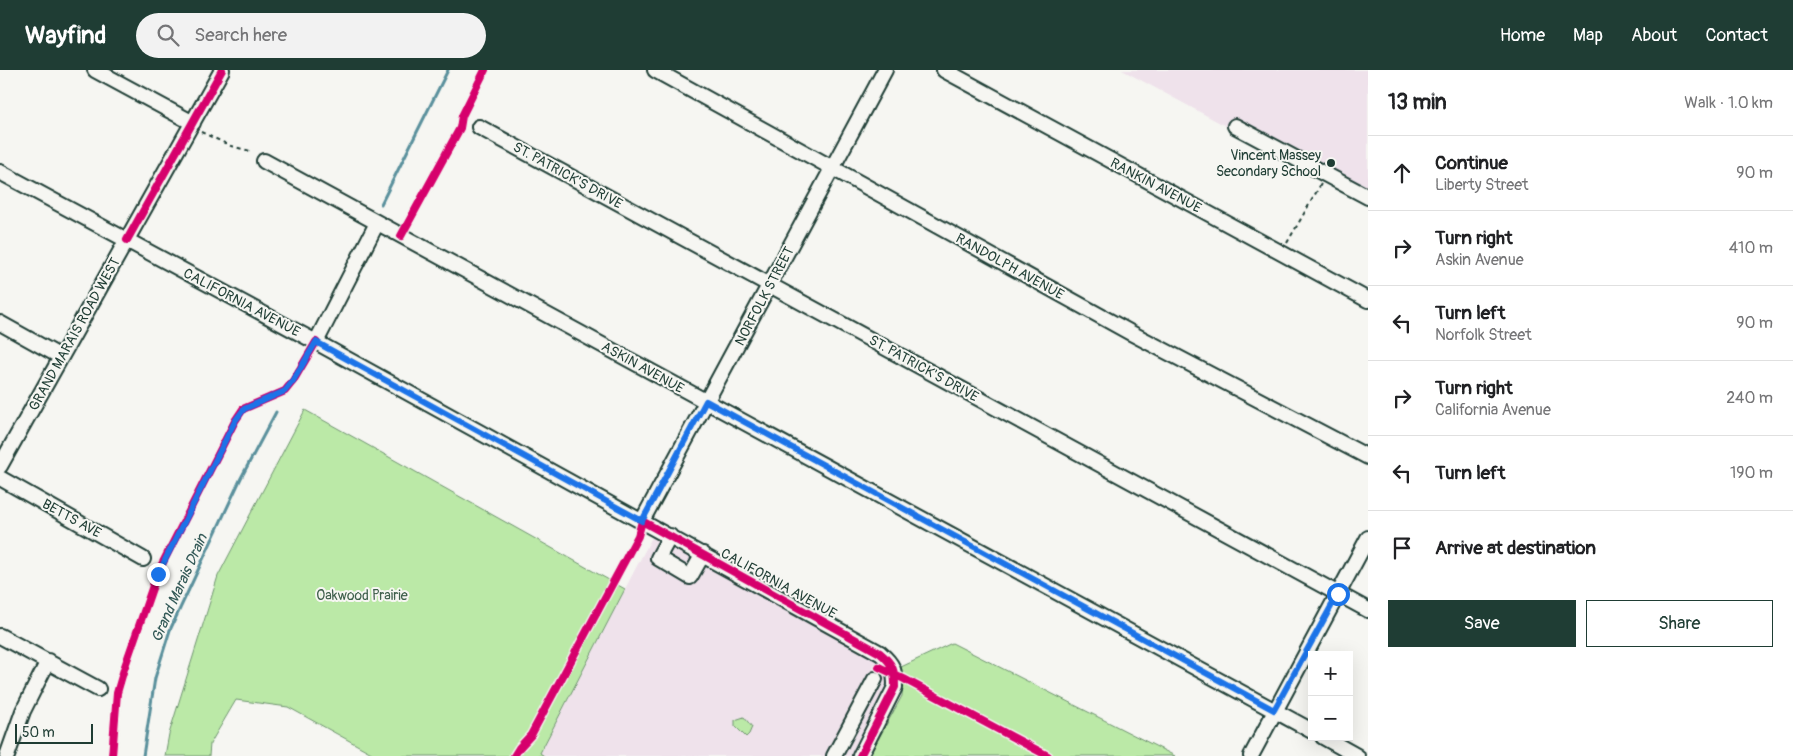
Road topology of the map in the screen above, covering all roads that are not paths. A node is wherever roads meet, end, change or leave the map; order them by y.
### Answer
1 (95, 70) edge
2 (222, 70) edge
3 (655, 70) edge
4 (885, 70) edge
5 (944, 70) edge
6 (1236, 126) dead end
7 (196, 127) junction
8 (480, 127) dead end
9 (264, 161) dead end
10 (833, 168) junction
11 (0, 172) edge
12 (1368, 198) edge
13 (377, 223) junction
14 (126, 240) junction
15 (770, 285) junction
16 (1368, 300) edge
17 (0, 323) edge
18 (316, 342) junction
19 (61, 356) junction
20 (706, 401) junction
21 (1368, 457) edge
22 (0, 466) edge
23 (0, 478) edge
24 (642, 521) junction
25 (670, 536) junction
26 (1368, 538) edge
27 (703, 554) junction
28 (143, 559) dead end
29 (1338, 594) junction
30 (1368, 610) edge
31 (0, 636) edge
32 (48, 661) junction
33 (875, 679) dead end
34 (98, 689) dead end
35 (1274, 710) junction
36 (851, 725) junction
37 (1308, 729) edge
38 (871, 734) junction
39 (1330, 741) edge
40 (7, 756) edge
41 (834, 756) edge
42 (860, 756) edge
43 (1251, 756) edge
44 (1357, 756) edge

1 - 7 street
2 - 7 street, GRAND MARAIS ROAD WEST
3 - 10 street, RANDOLPH AVENUE
4 - 10 street, NORFOLK STREET
5 - 16 street, RANKIN AVENUE
6 - 12 street
7 - 14 street, GRAND MARAIS ROAD WEST
8 - 15 street, ST. PATRICK'S DRIVE
9 - 13 street, ASKIN AVENUE
10 - 15 street, NORFOLK STREET
10 - 21 street, RANDOLPH AVENUE
11 - 14 street, CALIFORNIA AVENUE
13 - 18 street
13 - 20 street, ASKIN AVENUE
14 - 18 street, CALIFORNIA AVENUE
14 - 19 street, GRAND MARAIS ROAD WEST
15 - 20 street, NORFOLK STREET
15 - 29 street, ST. PATRICK'S DRIVE
17 - 19 street
18 - 24 street, CALIFORNIA AVENUE
19 - 22 street, GRAND MARAIS ROAD WEST
20 - 24 street, NORFOLK STREET
20 - 35 street, ASKIN AVENUE
23 - 28 street, BETTS AVE
24 - 25 street, CALIFORNIA AVENUE
25 - 27 street, CALIFORNIA AVENUE
25 - 27 street
26 - 29 street
27 - 38 street, CALIFORNIA AVENUE
29 - 30 street, ST. PATRICK'S DRIVE
29 - 35 street
31 - 32 street
32 - 34 street
32 - 40 street
33 - 36 street
35 - 37 street, ASKIN AVENUE
35 - 43 street
36 - 38 street
36 - 41 street
38 - 42 street
39 - 44 street

